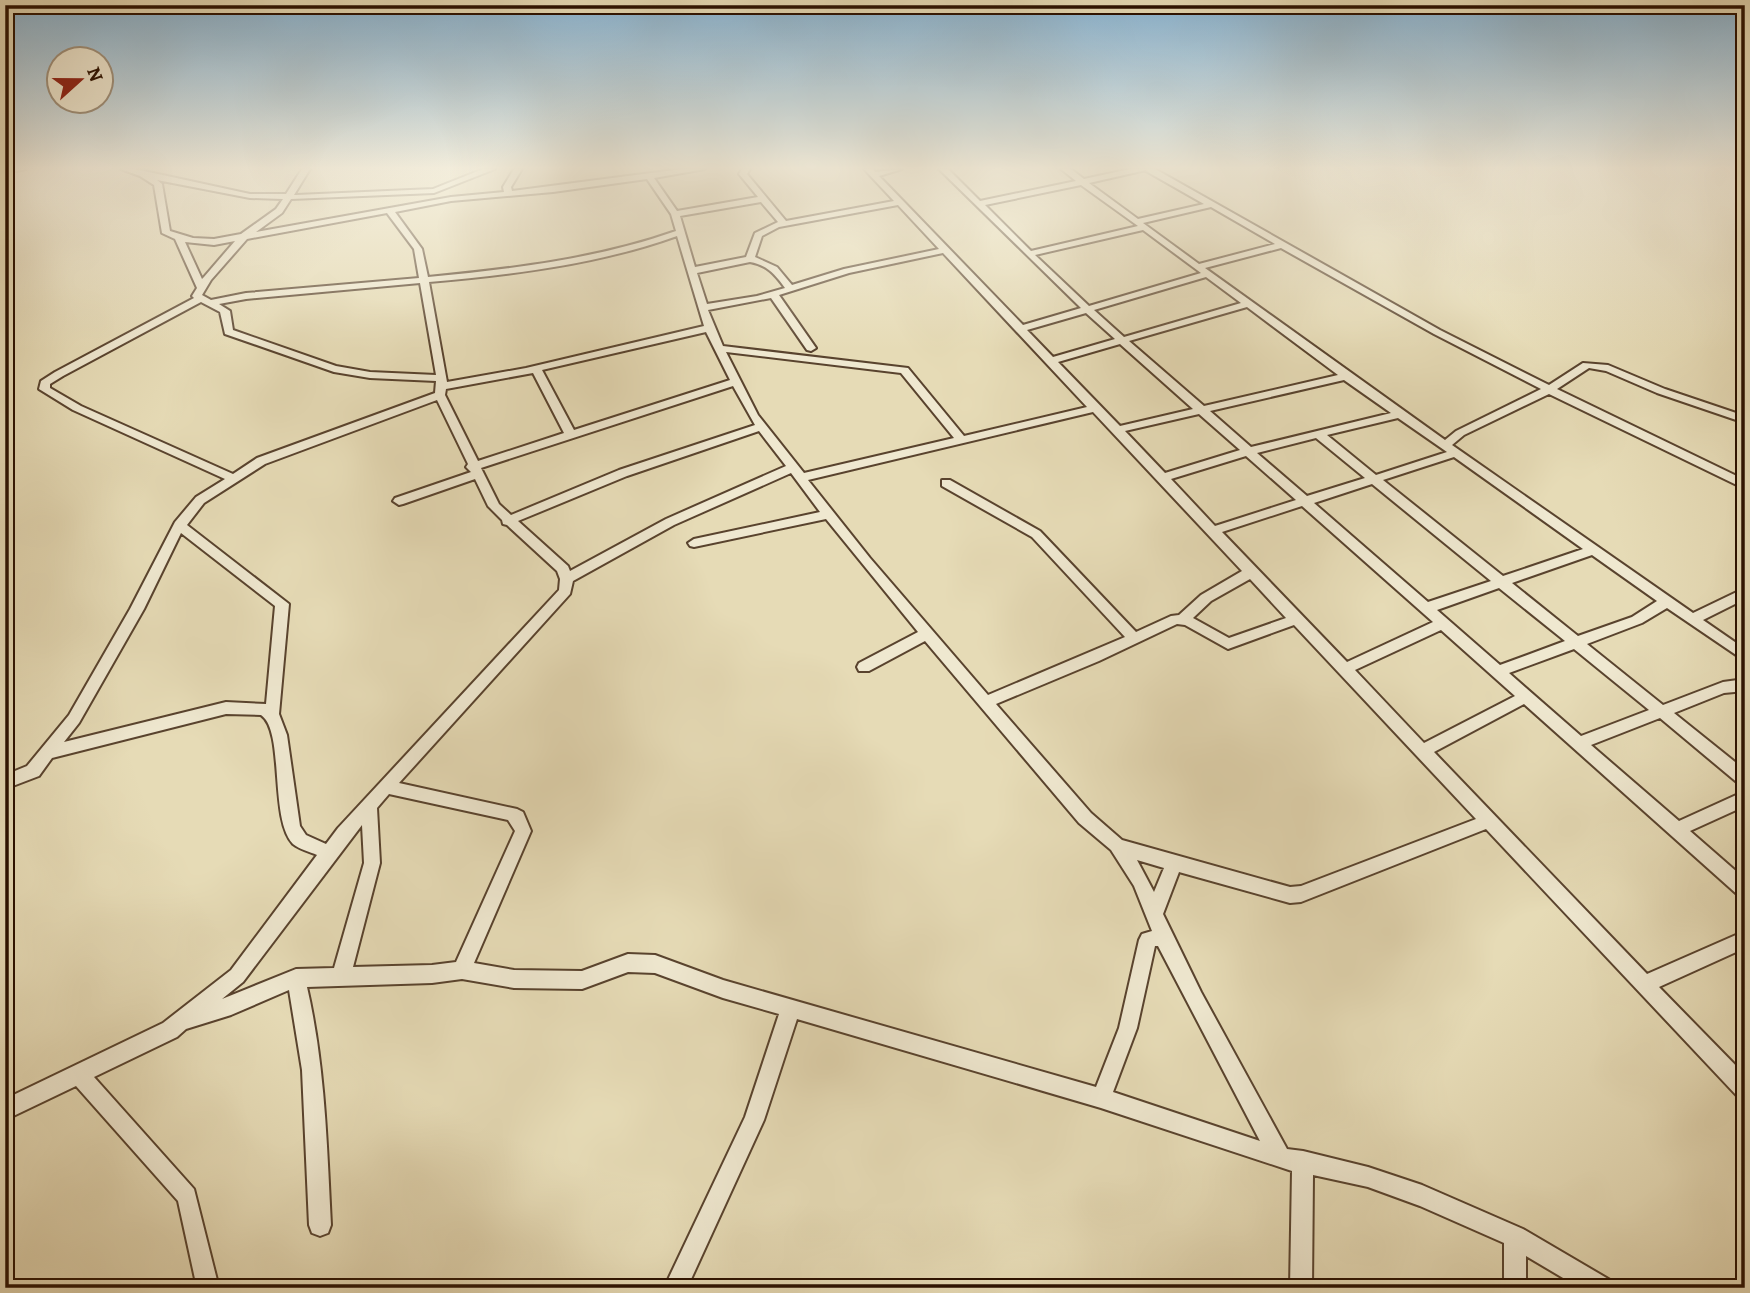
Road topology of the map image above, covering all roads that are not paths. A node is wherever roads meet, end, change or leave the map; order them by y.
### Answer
1 (164, 229) edge
2 (255, 229) edge
3 (289, 229) edge
4 (404, 229) edge
5 (767, 229) edge
6 (926, 229) edge
7 (1005, 229) edge
8 (1122, 229) edge
9 (1144, 229) edge
10 (1253, 229) edge
11 (681, 232) joint
12 (242, 238) junction
13 (179, 239) junction
14 (1281, 245) junction
15 (945, 250) junction
16 (1029, 254) junction
17 (750, 259) junction
18 (1197, 267) junction
19 (691, 271) junction
20 (1208, 274) junction
21 (425, 282) junction
22 (791, 290) junction
23 (774, 295) junction
24 (203, 296) junction
25 (1248, 304) junction
26 (702, 308) junction
27 (1088, 310) junction
28 (709, 328) junction
29 (1020, 329) junction
30 (1124, 340) junction
31 (718, 348) junction
32 (811, 348) dead end
33 (1050, 361) junction
34 (536, 369) junction
35 (1346, 376) junction
36 (734, 382) junction
37 (442, 386) junction
38 (1548, 390) junction
39 (1095, 408) junction
40 (1203, 410) junction
41 (1401, 414) junction
42 (1745, 420) edge
43 (761, 427) junction
44 (1116, 430) junction
45 (1317, 433) junction
46 (571, 435) junction
47 (962, 441) junction
48 (1451, 449) junction
49 (1249, 451) junction
50 (474, 470) junction
51 (795, 473) junction
52 (1373, 477) junction
53 (233, 478) junction
54 (1162, 478) junction
55 (946, 483) dead end
56 (1745, 485) edge
57 (1305, 499) junction
58 (398, 500) dead end
59 (828, 514) junction
60 (507, 521) junction
61 (179, 525) junction
62 (1212, 531) junction
63 (694, 543) dead end
64 (1592, 550) junction
65 (1251, 572) junction
66 (567, 579) junction
67 (1502, 581) junction
68 (1745, 593) edge
69 (1667, 601) junction
70 (1427, 608) junction
71 (1183, 619) junction
72 (1297, 619) junction
73 (1693, 619) junction
74 (1444, 623) junction
75 (927, 634) junction
76 (1135, 639) junction
77 (1578, 644) junction
78 (1745, 656) edge
79 (864, 667) dead end
80 (1344, 669) junction
81 (1499, 671) junction
82 (1745, 685) edge
83 (1527, 696) junction
84 (985, 702) junction
85 (1663, 712) junction
86 (272, 714) junction
87 (1579, 743) junction
88 (1422, 751) junction
89 (47, 753) junction
90 (1745, 779) edge
91 (5, 782) edge
92 (387, 787) junction
93 (1745, 799) edge
94 (369, 806) junction
95 (1489, 821) junction
96 (1677, 830) junction
97 (1116, 845) junction
98 (328, 852) junction
99 (1174, 864) junction
100 (1745, 890) edge
101 (1155, 911) junction
102 (1163, 936) junction
103 (1745, 939) edge
104 (463, 970) junction
105 (341, 977) junction
106 (296, 978) junction
107 (1646, 984) junction
108 (790, 1008) junction
109 (187, 1020) junction
110 (79, 1075) junction
111 (1745, 1090) edge
112 (1101, 1098) junction
113 (5, 1110) edge
114 (1281, 1158) junction
115 (1303, 1161) junction
116 (320, 1225) dead end
117 (1515, 1237) junction
118 (208, 1288) edge
119 (675, 1288) edge
120 (1301, 1288) edge
121 (1515, 1288) edge
122 (1602, 1288) edge

1 - 13 street
2 - 12 street
3 - 12 street
4 - 21 street
5 - 17 street
6 - 15 street
7 - 16 street
8 - 16 street
9 - 18 street
10 - 14 street
11 - 19 street
11 - 21 street
12 - 13 street
12 - 24 street
13 - 24 street
14 - 18 street
14 - 38 street
15 - 22 street
15 - 29 street
16 - 27 street
17 - 19 street
17 - 22 street
18 - 20 street
19 - 26 street
20 - 25 street
20 - 27 street
21 - 24 street
21 - 37 street
22 - 23 street
23 - 26 street
23 - 32 street
24 - 37 street
24 - 53 street
25 - 30 street
25 - 35 street
26 - 28 street
27 - 29 street
27 - 30 street
28 - 31 street
28 - 34 street
29 - 33 street
30 - 33 street
30 - 40 street
31 - 36 street
31 - 47 street
33 - 39 street
34 - 37 street
34 - 46 street
35 - 40 street
35 - 41 street
36 - 43 street
36 - 46 street
37 - 50 street
37 - 53 street
38 - 42 street
38 - 48 street
38 - 56 street
39 - 44 street
39 - 47 street
40 - 44 street
40 - 49 street
41 - 45 street
41 - 48 street
43 - 51 street
43 - 60 street
44 - 54 street
45 - 49 street
45 - 52 street
46 - 50 street
47 - 51 street
48 - 52 street
48 - 64 street
49 - 54 street
49 - 57 street
50 - 58 street
50 - 60 street
51 - 59 street
51 - 66 street
52 - 57 street
52 - 67 street
53 - 61 street
54 - 62 street
55 - 76 street
57 - 62 street
57 - 70 street
59 - 63 street
59 - 75 street
60 - 66 street
61 - 86 street
61 - 89 street
62 - 65 street
64 - 67 street
64 - 69 street
65 - 71 street
65 - 72 street
66 - 92 street
67 - 70 street
67 - 77 street
68 - 73 street
69 - 73 street
69 - 77 street
70 - 74 street
71 - 72 street
71 - 76 street
72 - 80 street
73 - 78 street
74 - 80 street
74 - 81 street
75 - 79 street
75 - 84 street
76 - 84 street
77 - 81 street
77 - 85 street
80 - 88 street
81 - 83 street
82 - 85 street
83 - 87 street
83 - 88 street
84 - 97 street
85 - 87 street
85 - 90 street
86 - 89 street
86 - 98 street
87 - 96 street
88 - 95 street
89 - 91 street
92 - 94 street
92 - 104 street
93 - 96 street
94 - 98 street
94 - 105 street
95 - 99 street
95 - 107 street
96 - 100 street
97 - 99 street
97 - 101 street
98 - 109 street
99 - 101 street
101 - 102 street
102 - 112 street
102 - 114 street
103 - 107 street
104 - 105 street
104 - 108 street
105 - 106 street
106 - 109 street
106 - 116 street
107 - 111 street
108 - 112 street
108 - 119 street
109 - 110 street
110 - 113 street
110 - 118 street
112 - 114 street
114 - 115 street
115 - 117 street
115 - 120 street
117 - 121 street
117 - 122 street

